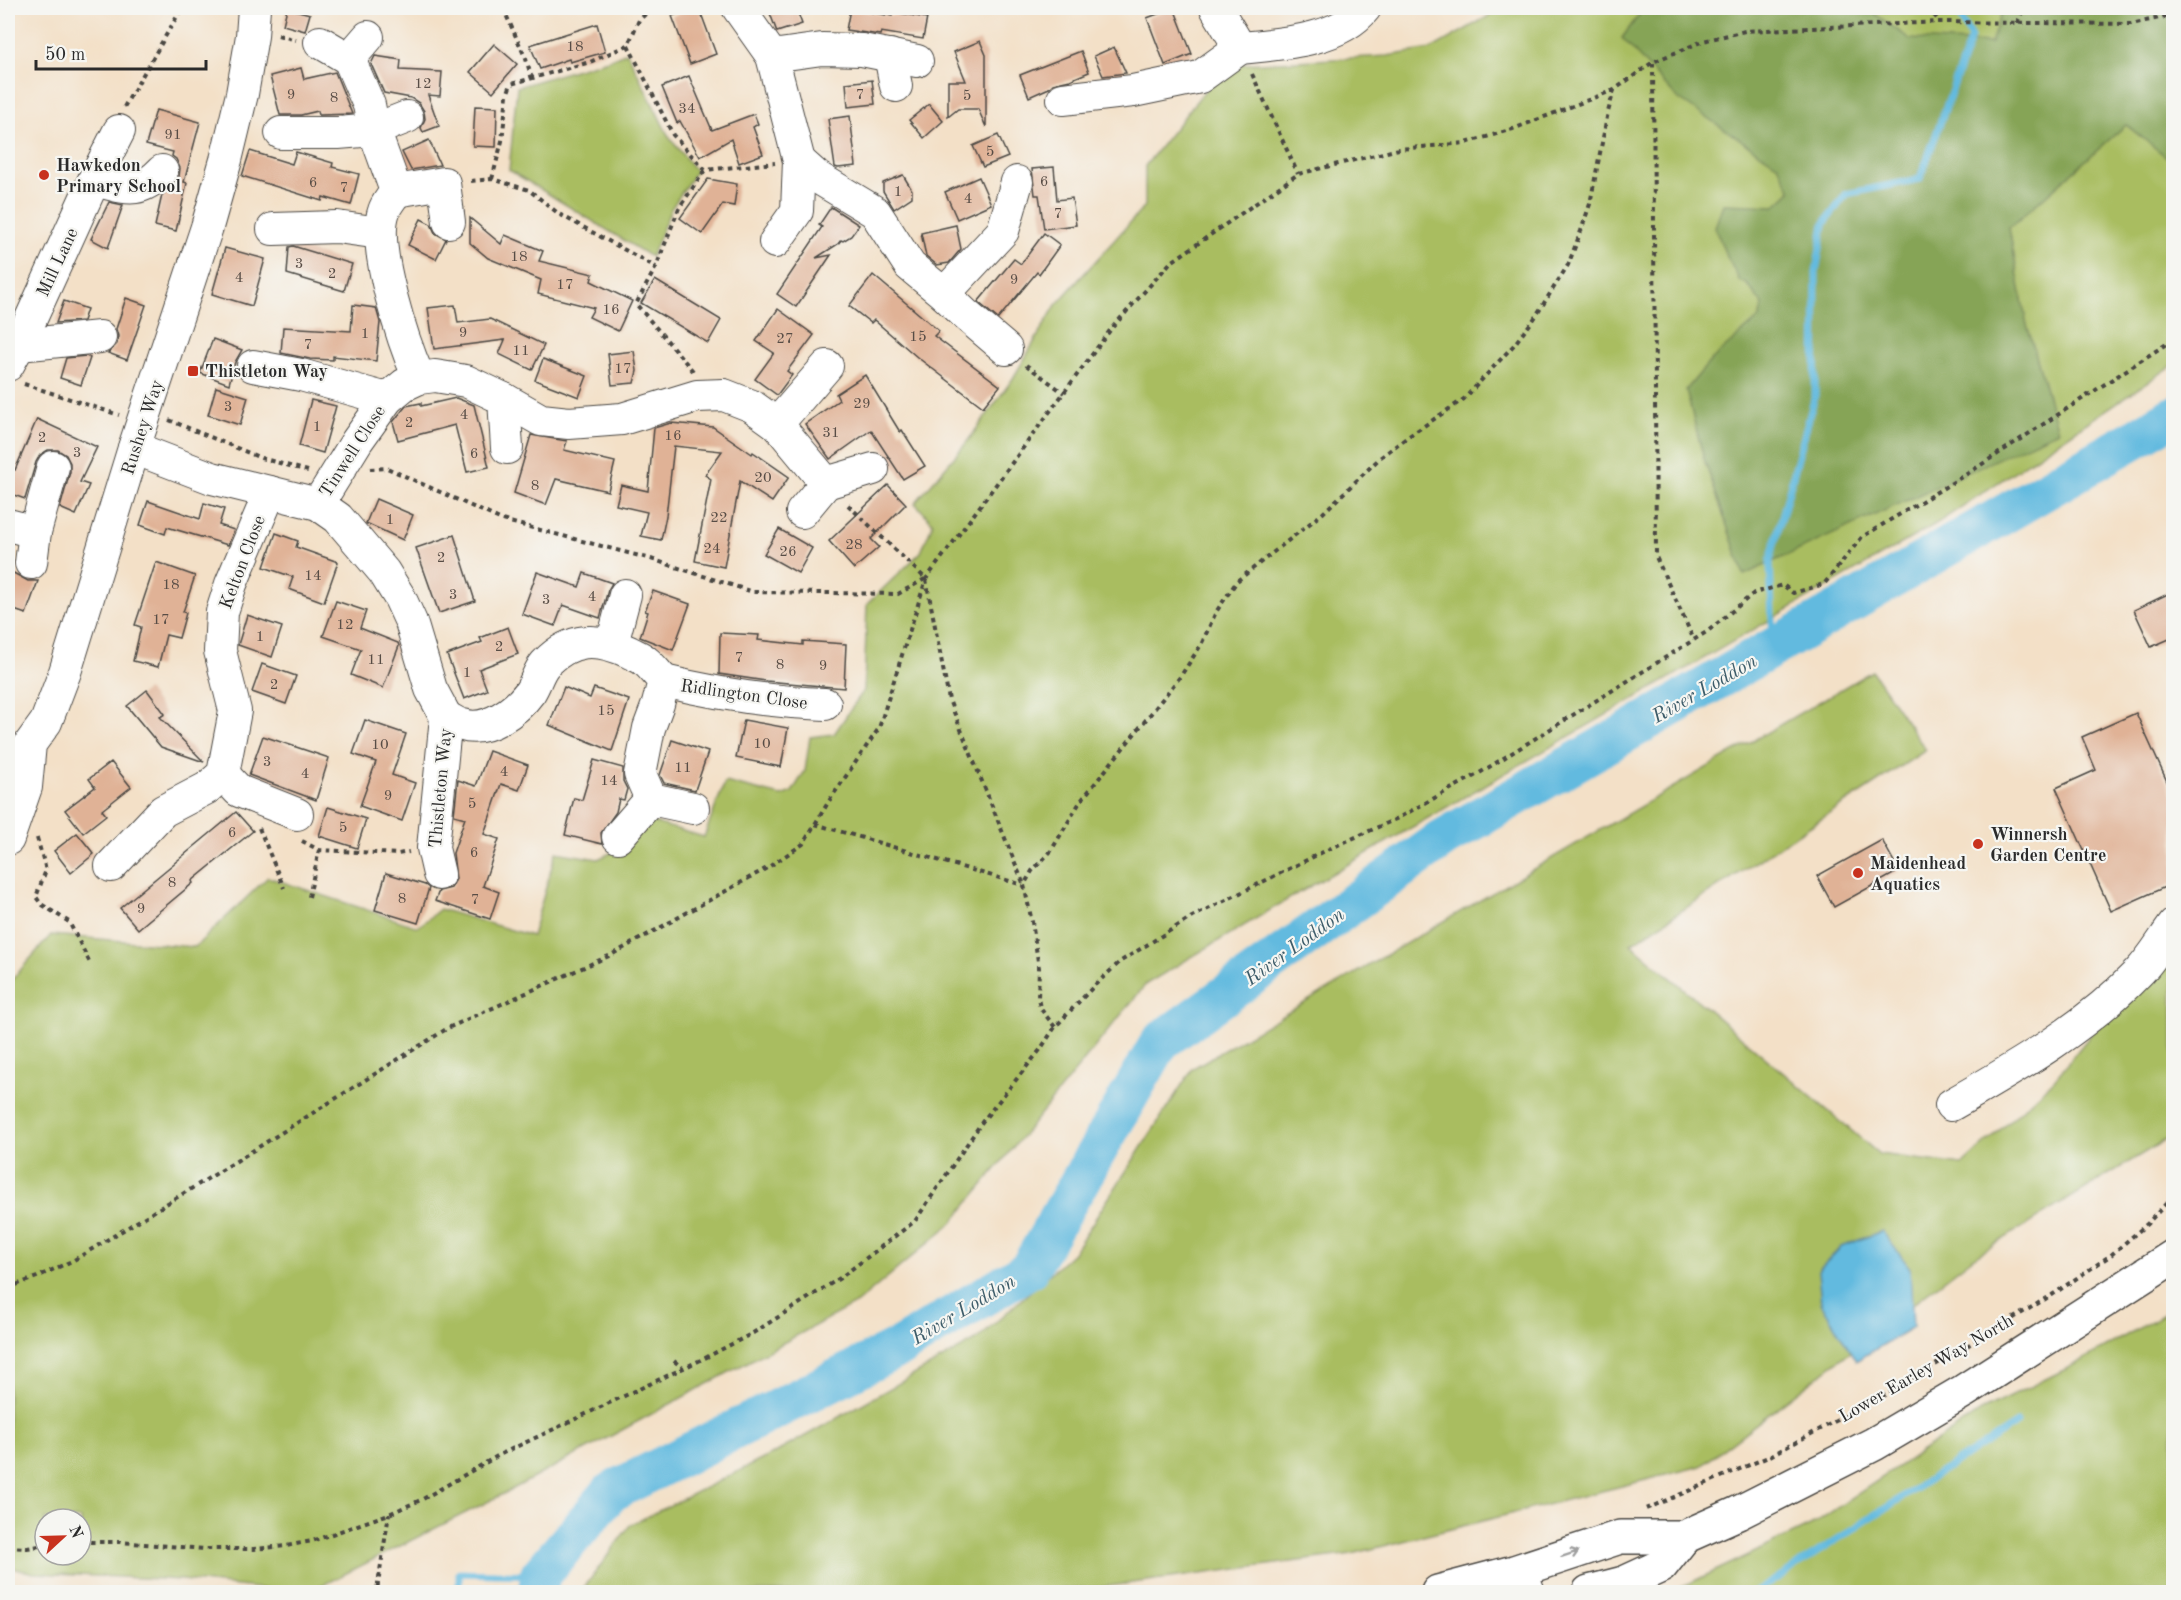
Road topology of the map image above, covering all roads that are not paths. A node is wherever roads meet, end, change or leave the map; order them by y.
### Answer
1 (254, 8) edge
2 (738, 8) edge
3 (1216, 8) edge
4 (1365, 8) edge
5 (320, 42) dead end
6 (1240, 48) junction
7 (772, 56) junction
8 (896, 86) dead end
9 (1063, 99) dead end
10 (407, 117) dead end
11 (120, 121) road end
12 (374, 130) junction
13 (281, 134) dead end
14 (799, 161) junction
15 (162, 171) dead end
16 (94, 180) junction
17 (1017, 182) dead end
18 (396, 191) junction
19 (449, 222) dead end
20 (273, 229) dead end
21 (380, 233) junction
22 (775, 242) dead end
23 (944, 294) junction
24 (100, 337) dead end
25 (1006, 349) road end
26 (14, 364) edge
27 (253, 366) dead end
28 (827, 366) dead end
29 (419, 378) junction
30 (387, 399) junction
31 (504, 399) junction
32 (777, 424) junction
33 (134, 448) junction
34 (507, 448) dead end
35 (53, 467) dead end
36 (873, 469) dead end
37 (826, 483) junction
38 (270, 492) junction
39 (318, 504) junction
40 (802, 512) dead end
41 (21, 529) edge
42 (31, 563) dead end
43 (625, 595) dead end
44 (612, 644) junction
45 (664, 681) junction
46 (825, 704) dead end
47 (446, 717) junction
48 (19, 741) edge
49 (223, 774) junction
50 (651, 799) junction
51 (693, 807) dead end
52 (297, 814) dead end
53 (22, 836) edge
54 (618, 837) dead end
55 (111, 866) dead end
56 (439, 874) dead end
57 (2174, 925) edge
58 (1951, 1105) dead end
59 (2174, 1256) edge
60 (1684, 1537) junction
61 (1517, 1586) edge
62 (1599, 1591) edge
63 (1438, 1593) edge

1 - 33 street, Rushey Way
2 - 7 street
3 - 6 street
4 - 6 street
5 - 12 street
6 - 9 street
7 - 8 street
7 - 14 street
10 - 12 street
11 - 16 street, Mill Lane
12 - 13 street
12 - 18 street
14 - 22 street
14 - 23 street
15 - 16 street
16 - 26 street, Mill Lane
17 - 23 street
18 - 19 street
18 - 21 street
20 - 21 street
21 - 29 street
23 - 25 street
24 - 26 street
27 - 30 street, Tinwell Close
28 - 32 street
29 - 30 street, Tinwell Close
29 - 31 street
30 - 39 street, Tinwell Close
31 - 32 street
31 - 34 street
32 - 37 street
33 - 38 street, Thistleton Way
33 - 48 street, Rushey Way
35 - 41 street
36 - 37 street
37 - 40 street
38 - 39 street, Thistleton Way
38 - 49 street, Kelton Close
39 - 47 street, Thistleton Way
41 - 42 street
43 - 44 street
44 - 45 street, Ridlington Close
44 - 47 street, Ridlington Close
45 - 46 street, Ridlington Close
45 - 50 street, Ridlington Close
47 - 56 street, Thistleton Way
48 - 53 street, Rushey Way
49 - 52 street
49 - 55 street
50 - 51 street
50 - 54 street
57 - 58 street
59 - 60 main road, Lower Earley Way North
61 -> 60 main road, Lower Earley Way North
60 - 62 main road, Lower Earley Way North
61 - 63 main road, Lower Earley Way North

